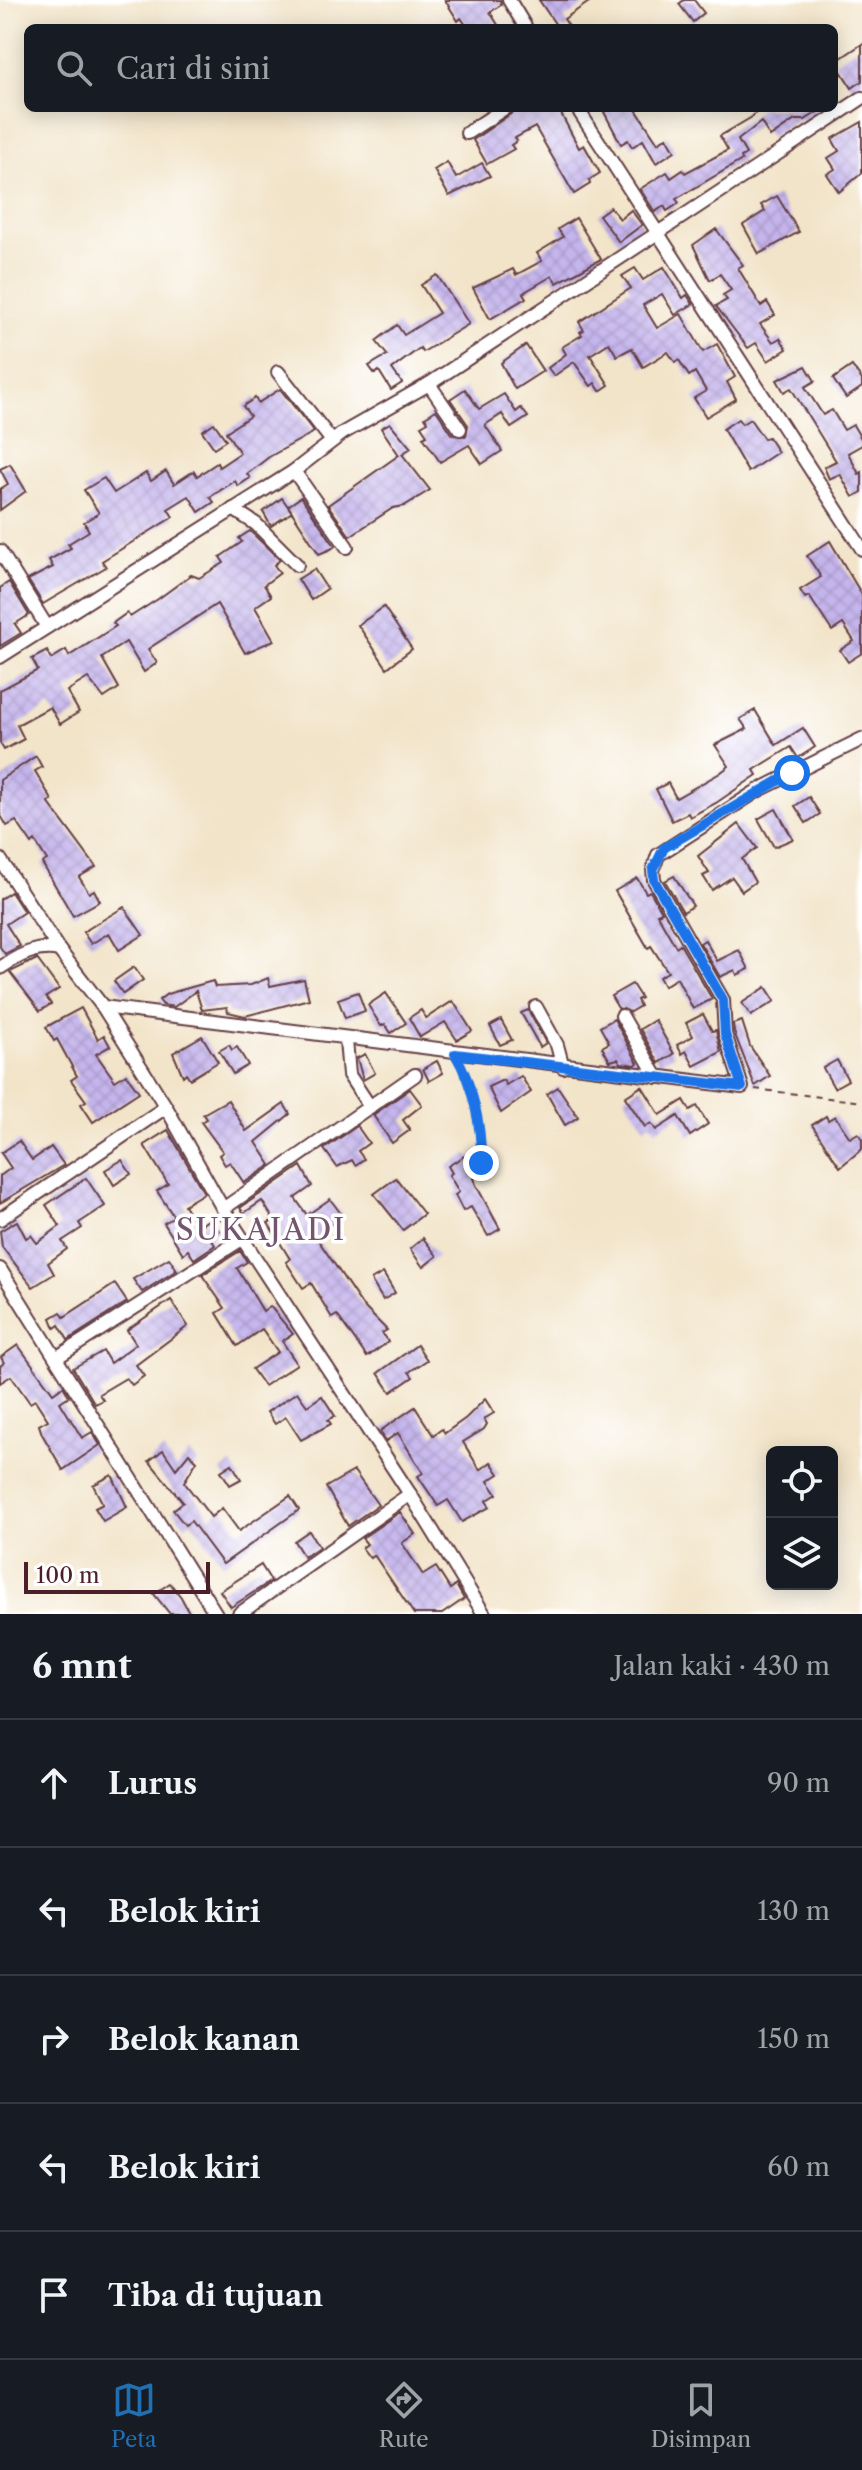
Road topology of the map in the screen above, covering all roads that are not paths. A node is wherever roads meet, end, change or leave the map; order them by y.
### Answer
1 (509, 0) edge
2 (524, 24) edge
3 (862, 98) edge
4 (499, 112) edge
5 (580, 112) edge
6 (467, 133) dead end
7 (657, 233) junction
8 (278, 372) dead end
9 (429, 384) junction
10 (460, 429) dead end
11 (332, 441) junction
12 (294, 471) junction
13 (233, 509) junction
14 (347, 547) dead end
15 (862, 549) edge
16 (0, 551) edge
17 (297, 565) dead end
18 (47, 627) junction
19 (0, 657) edge
20 (862, 739) edge
21 (0, 859) edge
22 (59, 950) junction
23 (0, 968) edge
24 (103, 1007) junction
25 (536, 1007) dead end
26 (622, 1016) dead end
27 (346, 1040) junction
28 (563, 1067) junction
29 (415, 1075) dead end
30 (657, 1077) junction
31 (166, 1107) junction
32 (370, 1107) junction
33 (223, 1209) junction
34 (0, 1219) edge
35 (242, 1239) junction
36 (0, 1269) edge
37 (56, 1358) junction
38 (410, 1494) junction
39 (216, 1614) edge
40 (239, 1614) edge
41 (484, 1614) edge

1 - 2 street
3 - 7 street
4 - 6 street
5 - 7 street
7 - 9 street
7 - 15 street
8 - 11 street
9 - 10 street
9 - 11 street
11 - 12 street
12 - 13 street
12 - 14 street
13 - 17 street
13 - 18 street
16 - 18 street
18 - 19 street
20 - 30 street
21 - 22 street
22 - 23 street
22 - 24 street
24 - 27 street
24 - 31 street
25 - 28 street
26 - 30 street
27 - 28 street
27 - 32 street
28 - 30 street
29 - 32 street
31 - 33 street
31 - 34 street
32 - 33 street
33 - 35 street
35 - 37 street
35 - 38 street
36 - 37 street
37 - 39 street
38 - 40 street
38 - 41 street

